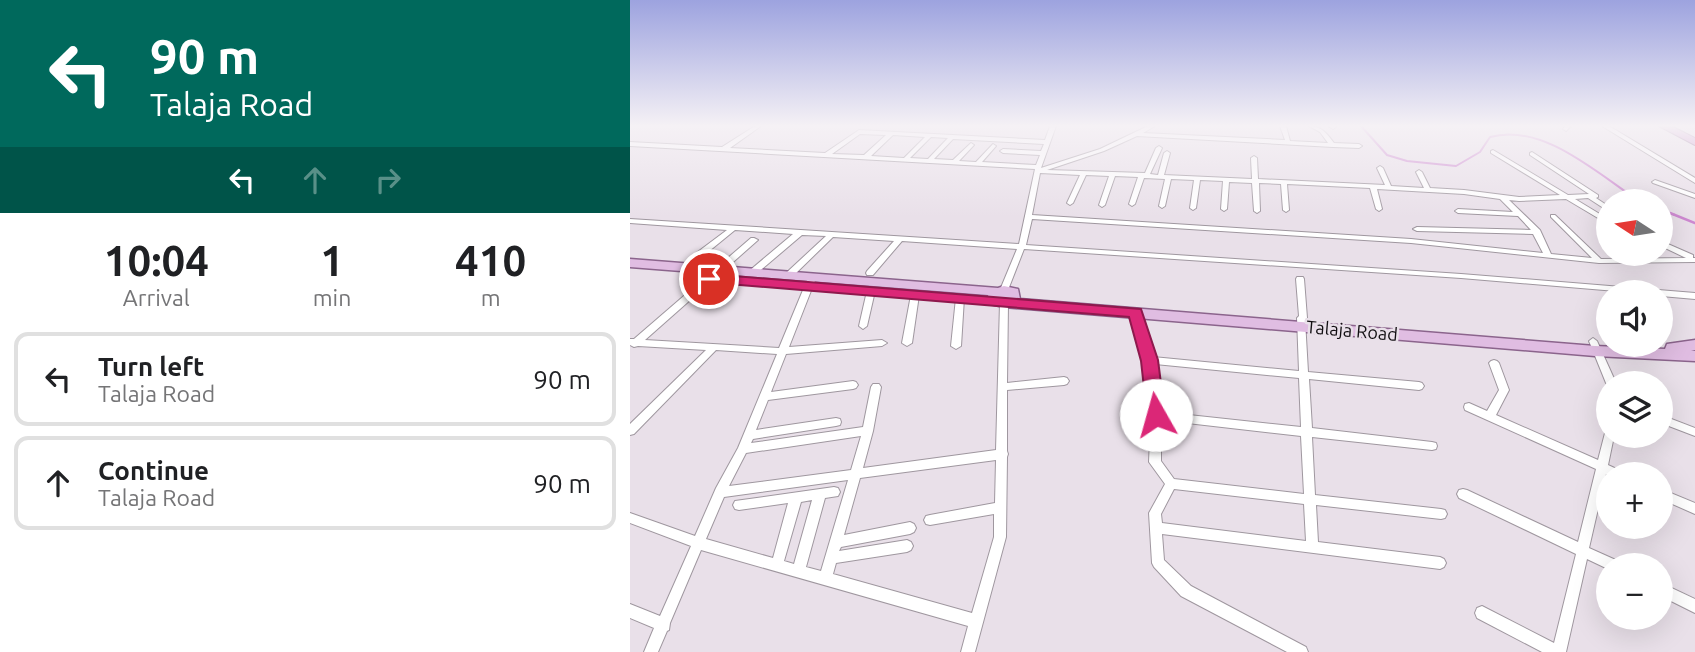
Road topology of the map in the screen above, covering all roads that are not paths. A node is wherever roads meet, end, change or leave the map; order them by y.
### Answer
1 (855, 156) edge
2 (909, 156) edge
3 (933, 156) edge
4 (960, 156) edge
5 (984, 156) edge
6 (1042, 156) edge
7 (1080, 156) edge
8 (1155, 156) edge
9 (1167, 156) edge
10 (1500, 156) edge
11 (1536, 156) edge
12 (1655, 156) edge
13 (866, 157) joint
14 (1254, 158) dead end
15 (906, 159) junction
16 (929, 161) junction
17 (954, 163) junction
18 (977, 164) junction
19 (1380, 168) dead end
20 (1037, 169) junction
21 (1084, 172) junction
22 (1419, 172) dead end
23 (1113, 173) junction
24 (1145, 175) junction
25 (1165, 176) junction
26 (1197, 178) junction
27 (1226, 180) junction
28 (1695, 181) edge
29 (1256, 182) junction
30 (1655, 182) dead end
31 (1284, 183) junction
32 (1373, 187) junction
33 (1389, 188) junction
34 (1428, 190) junction
35 (1695, 196) edge
36 (1502, 197) junction
37 (1569, 198) junction
38 (1591, 198) junction
39 (1596, 201) edge
40 (1070, 203) dead end
41 (1132, 204) dead end
42 (1102, 205) dead end
43 (1162, 206) dead end
44 (1193, 208) dead end
45 (1224, 209) dead end
46 (1379, 209) dead end
47 (1286, 210) dead end
48 (1256, 211) dead end
49 (1458, 211) dead end
50 (1520, 215) junction
51 (1596, 215) edge
52 (1553, 216) dead end
53 (1028, 217) junction
54 (630, 221) edge
55 (733, 228) junction
56 (1417, 229) dead end
57 (1537, 232) junction
58 (799, 233) junction
59 (831, 235) junction
60 (754, 240) dead end
61 (899, 240) junction
62 (1021, 248) junction
63 (1673, 251) edge
64 (1549, 256) junction
65 (1596, 258) edge
66 (694, 259) dead end
67 (1673, 259) edge
68 (1695, 259) edge
69 (1596, 261) edge
70 (630, 263) edge
71 (630, 272) edge
72 (752, 273) junction
73 (870, 273) dead end
74 (714, 275) junction
75 (788, 276) junction
76 (1300, 279) dead end
77 (810, 282) junction
78 (1596, 287) edge
79 (871, 291) junction
80 (1673, 294) edge
81 (915, 295) junction
82 (1695, 296) edge
83 (1004, 297) junction
84 (960, 298) junction
85 (1136, 312) junction
86 (1301, 321) junction
87 (863, 326) dead end
88 (882, 343) dead end
89 (907, 343) dead end
90 (632, 344) edge
91 (1596, 345) edge
92 (1695, 345) edge
93 (956, 346) dead end
94 (714, 347) junction
95 (1673, 348) edge
96 (783, 352) junction
97 (1673, 353) edge
98 (1695, 356) edge
99 (1150, 360) junction
100 (1494, 363) dead end
101 (1304, 377) junction
102 (1064, 381) dead end
103 (853, 385) dead end
104 (1419, 386) dead end
105 (876, 387) dead end
106 (1003, 387) junction
107 (763, 397) junction
108 (1469, 407) dead end
109 (1156, 415) junction
110 (1489, 416) junction
111 (836, 422) dead end
112 (1673, 424) edge
113 (630, 431) edge
114 (868, 431) junction
115 (1306, 432) junction
116 (1695, 432) edge
117 (748, 435) junction
118 (1432, 446) dead end
119 (743, 449) junction
120 (1003, 454) junction
121 (1596, 464) edge
122 (855, 476) junction
123 (1596, 483) edge
124 (1171, 484) junction
125 (720, 492) junction
126 (834, 492) dead end
127 (820, 494) junction
128 (1463, 494) dead end
129 (796, 497) junction
130 (1673, 499) edge
131 (1310, 500) junction
132 (739, 505) dead end
133 (1001, 507) junction
134 (1695, 509) edge
135 (1441, 514) dead end
136 (630, 518) edge
137 (930, 520) dead end
138 (910, 528) dead end
139 (1156, 528) junction
140 (836, 542) junction
141 (699, 543) junction
142 (907, 546) dead end
143 (1312, 546) junction
144 (1581, 549) junction
145 (1596, 556) edge
146 (831, 558) junction
147 (1440, 563) dead end
148 (777, 565) junction
149 (798, 571) junction
150 (825, 579) junction
151 (1673, 595) edge
152 (1695, 606) edge
153 (630, 611) edge
154 (1482, 613) dead end
155 (976, 621) junction
156 (664, 625) junction
157 (651, 652) edge
158 (968, 652) edge
159 (1301, 652) edge
160 (1558, 652) edge

1 - 13 street
2 - 15 street
3 - 16 street
4 - 17 street
5 - 18 street
6 - 20 street
7 - 20 street
8 - 24 street
9 - 25 street
10 - 37 street
11 - 38 street
12 - 28 street
13 - 15 street
14 - 29 street
15 - 16 street
16 - 17 street
17 - 18 street
18 - 20 street
19 - 33 street
20 - 21 street
20 - 53 street
21 - 23 street
21 - 40 street
22 - 34 street
23 - 24 street
23 - 42 street
24 - 25 street
24 - 41 street
25 - 26 street
25 - 43 street
26 - 27 street
26 - 44 street
27 - 29 street
27 - 45 street
29 - 31 street
29 - 48 street
30 - 35 street
31 - 32 street
31 - 47 street
32 - 33 street
32 - 46 street
33 - 34 street
34 - 36 street
36 - 37 street
36 - 50 street
37 - 38 street
37 - 51 street
38 - 39 street
49 - 50 street
50 - 57 street
52 - 65 street
53 - 62 street
53 - 64 street
54 - 55 street
55 - 58 street
55 - 66 street
56 - 57 street
57 - 64 street
58 - 59 street
58 - 72 street
59 - 61 street
59 - 75 street
60 - 74 street
61 - 62 street
61 - 73 street
62 - 78 street
62 - 83 street
63 - 68 street
64 - 69 street
67 - 68 street
70 - 74 main road, Talaja Road
71 - 74 main road, Talaja Road
72 - 74 main road, Talaja Road
72 - 75 main road, Talaja Road
74 - 77 main road, Talaja Road
74 - 90 street
75 - 77 main road, Talaja Road
76 - 86 street
77 - 79 main road, Talaja Road
77 - 83 main road, Talaja Road
77 - 96 street
79 - 81 main road, Talaja Road
79 - 87 street
80 - 82 street
81 - 84 main road, Talaja Road
81 - 89 street
83 - 84 main road, Talaja Road
83 - 85 main road, Talaja Road
83 - 86 main road, Talaja Road
83 - 106 street
84 - 93 street
85 - 86 main road, Talaja Road
85 - 99 street
86 - 91 main road, Talaja Road
86 - 101 street
88 - 96 street
90 - 94 street
92 - 95 main road
94 - 96 street
94 - 113 street
96 - 107 street
97 - 98 main road, Talaja Road
99 - 101 street
99 - 109 street
100 - 110 street
101 - 104 street
101 - 115 street
102 - 106 street
103 - 107 street
105 - 114 street
106 - 120 street
107 - 117 street
108 - 110 street
109 - 115 street
109 - 124 street
110 - 121 street
111 - 117 street
112 - 116 street
114 - 119 street
114 - 122 street
115 - 118 street
115 - 131 street
117 - 119 street
119 - 125 street
120 - 122 street
120 - 133 street
122 - 125 street
122 - 140 street
123 - 144 street
124 - 131 street
124 - 139 street
125 - 141 street
126 - 127 street
127 - 129 street
127 - 149 street
128 - 144 street
129 - 132 street
129 - 148 street
130 - 134 street
131 - 135 street
131 - 143 street
133 - 137 street
133 - 155 street
136 - 141 street
138 - 140 street
139 - 143 street
139 - 159 street
140 - 146 street
141 - 148 street
141 - 156 street
142 - 146 street
143 - 147 street
144 - 145 street
144 - 160 street
146 - 150 street
148 - 149 street
149 - 150 street
150 - 155 street
151 - 152 street
153 - 156 street
154 - 160 street
155 - 158 street
156 - 157 street

